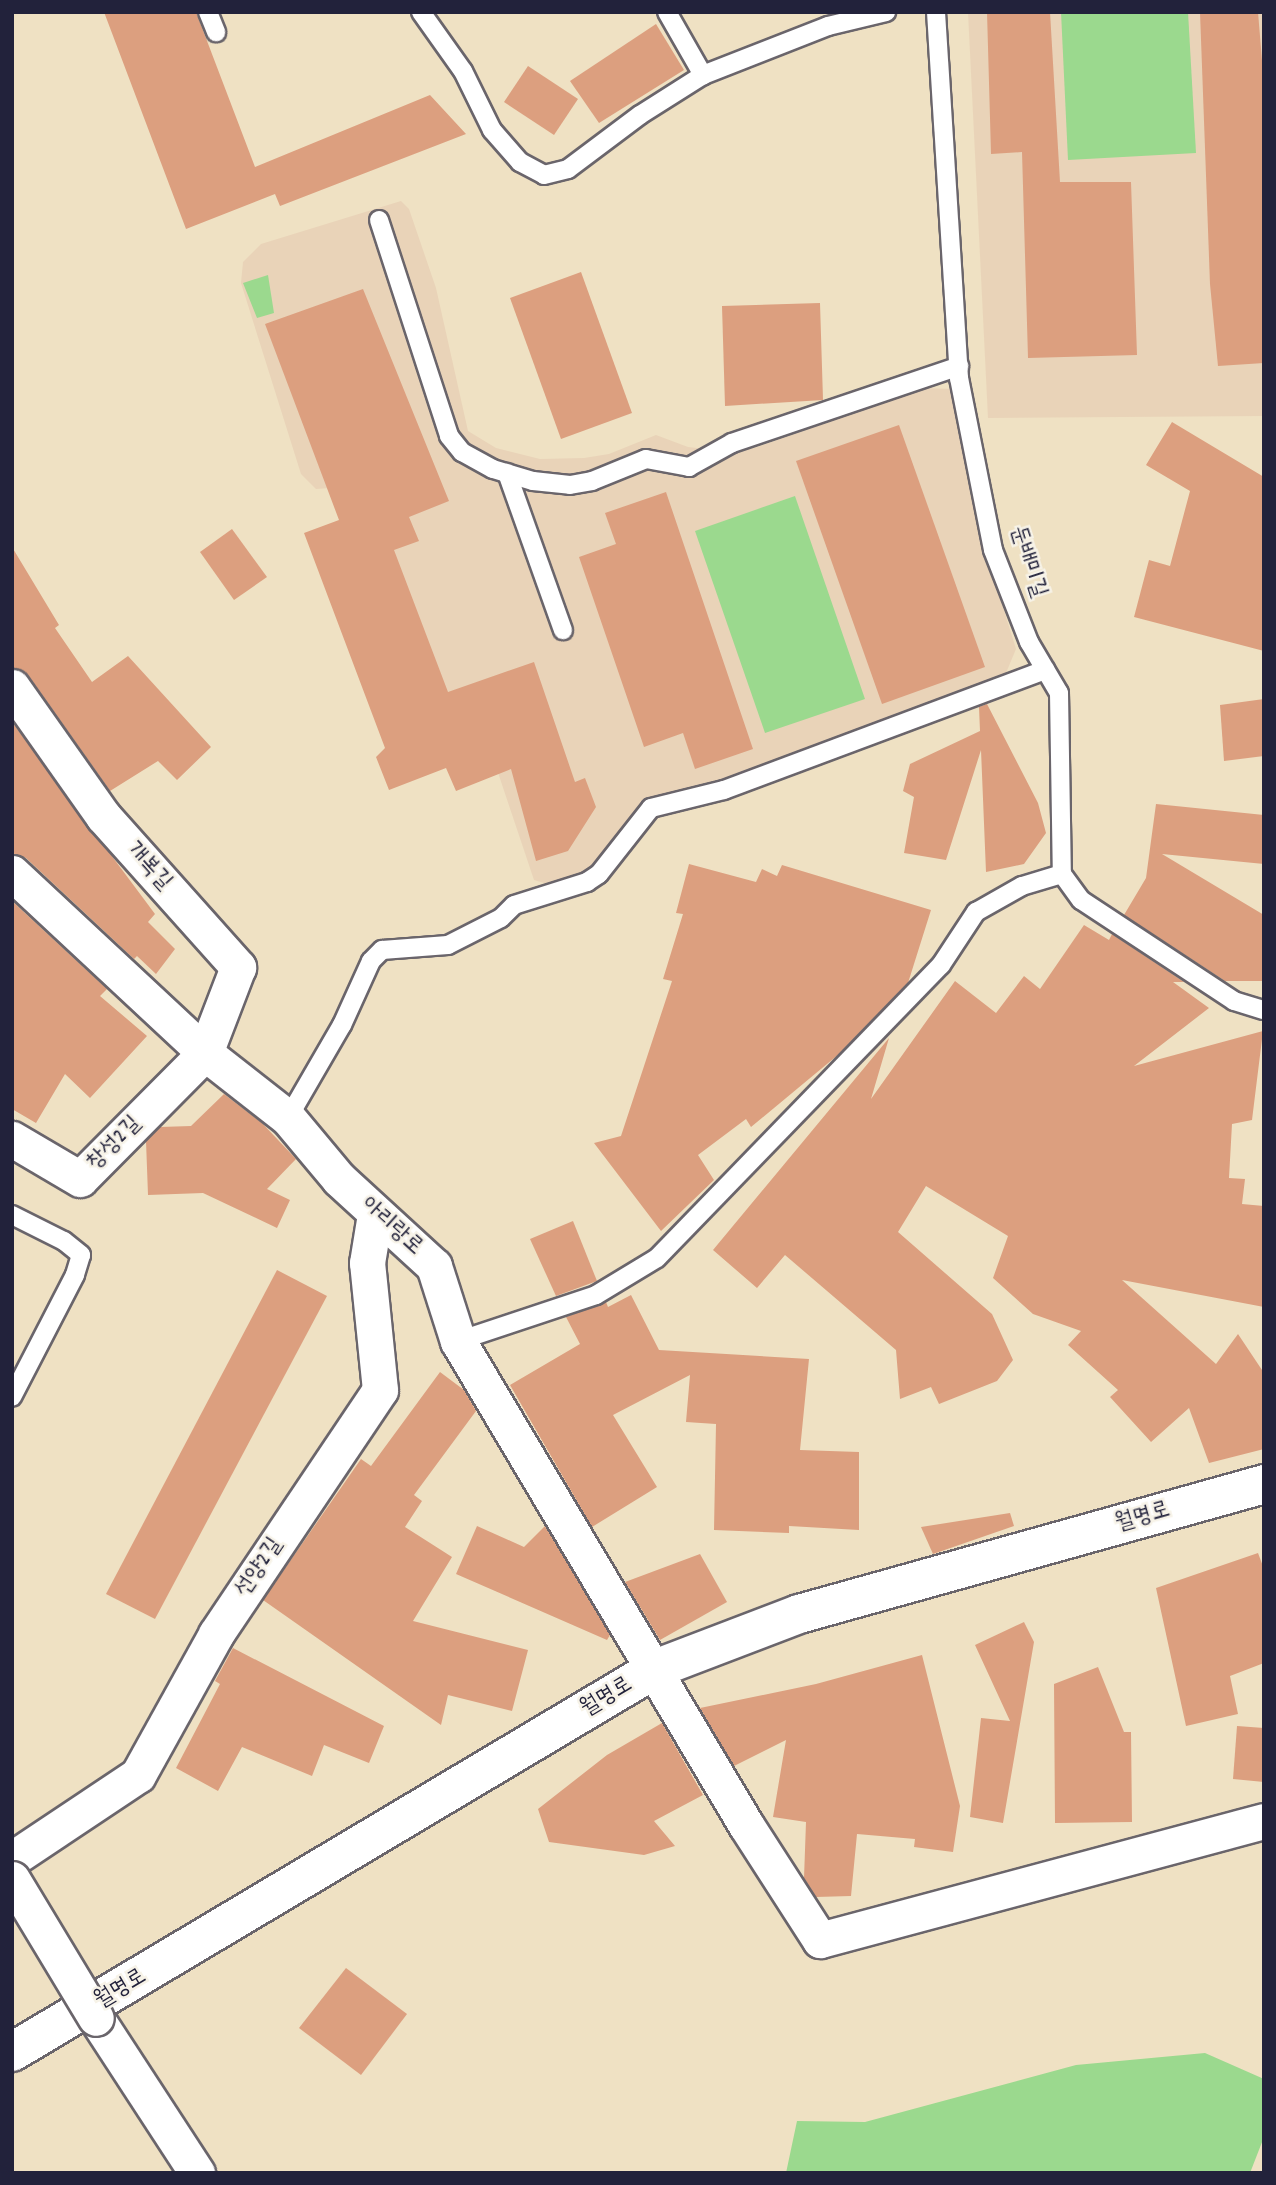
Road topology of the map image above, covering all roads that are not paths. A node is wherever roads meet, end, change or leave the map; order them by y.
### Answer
1 (208, 12) edge
2 (421, 12) edge
3 (667, 12) edge
4 (886, 12) edge
5 (936, 12) edge
6 (216, 32) dead end
7 (703, 75) junction
8 (379, 220) dead end
9 (959, 366) junction
10 (507, 473) junction
11 (563, 630) dead end
12 (1045, 670) junction
13 (12, 687) edge
14 (12, 873) edge
15 (1062, 874) junction
16 (1264, 1010) edge
17 (205, 1053) junction
18 (288, 1118) junction
19 (12, 1139) edge
20 (374, 1214) junction
21 (12, 1215) edge
22 (458, 1341) junction
23 (12, 1397) edge
24 (1264, 1484) edge
25 (655, 1669) junction
26 (1264, 1821) edge
27 (12, 1859) edge
28 (12, 1879) edge
29 (12, 2052) edge
30 (197, 2173) edge

1 - 6 lane
2 - 7 lane
3 - 7 lane
4 - 7 lane
5 - 9 lane, 둔배미길
8 - 10 lane
9 - 10 lane
9 - 12 lane, 둔배미길
10 - 11 lane
12 - 15 lane, 둔배미길
12 - 18 lane
13 - 17 street, 개복길
14 - 17 street, 아리랑로
15 - 16 lane
15 - 22 lane
17 - 18 street, 아리랑로
17 - 19 street, 창성2길
18 - 20 street, 아리랑로
20 - 22 street, 아리랑로
20 - 27 street, 선양2길
21 - 23 lane
22 - 25 street, 아리랑로
24 - 25 street, 월명로
25 - 26 street, 아리랑로
25 - 29 street, 월명로
28 - 30 street, bridge

